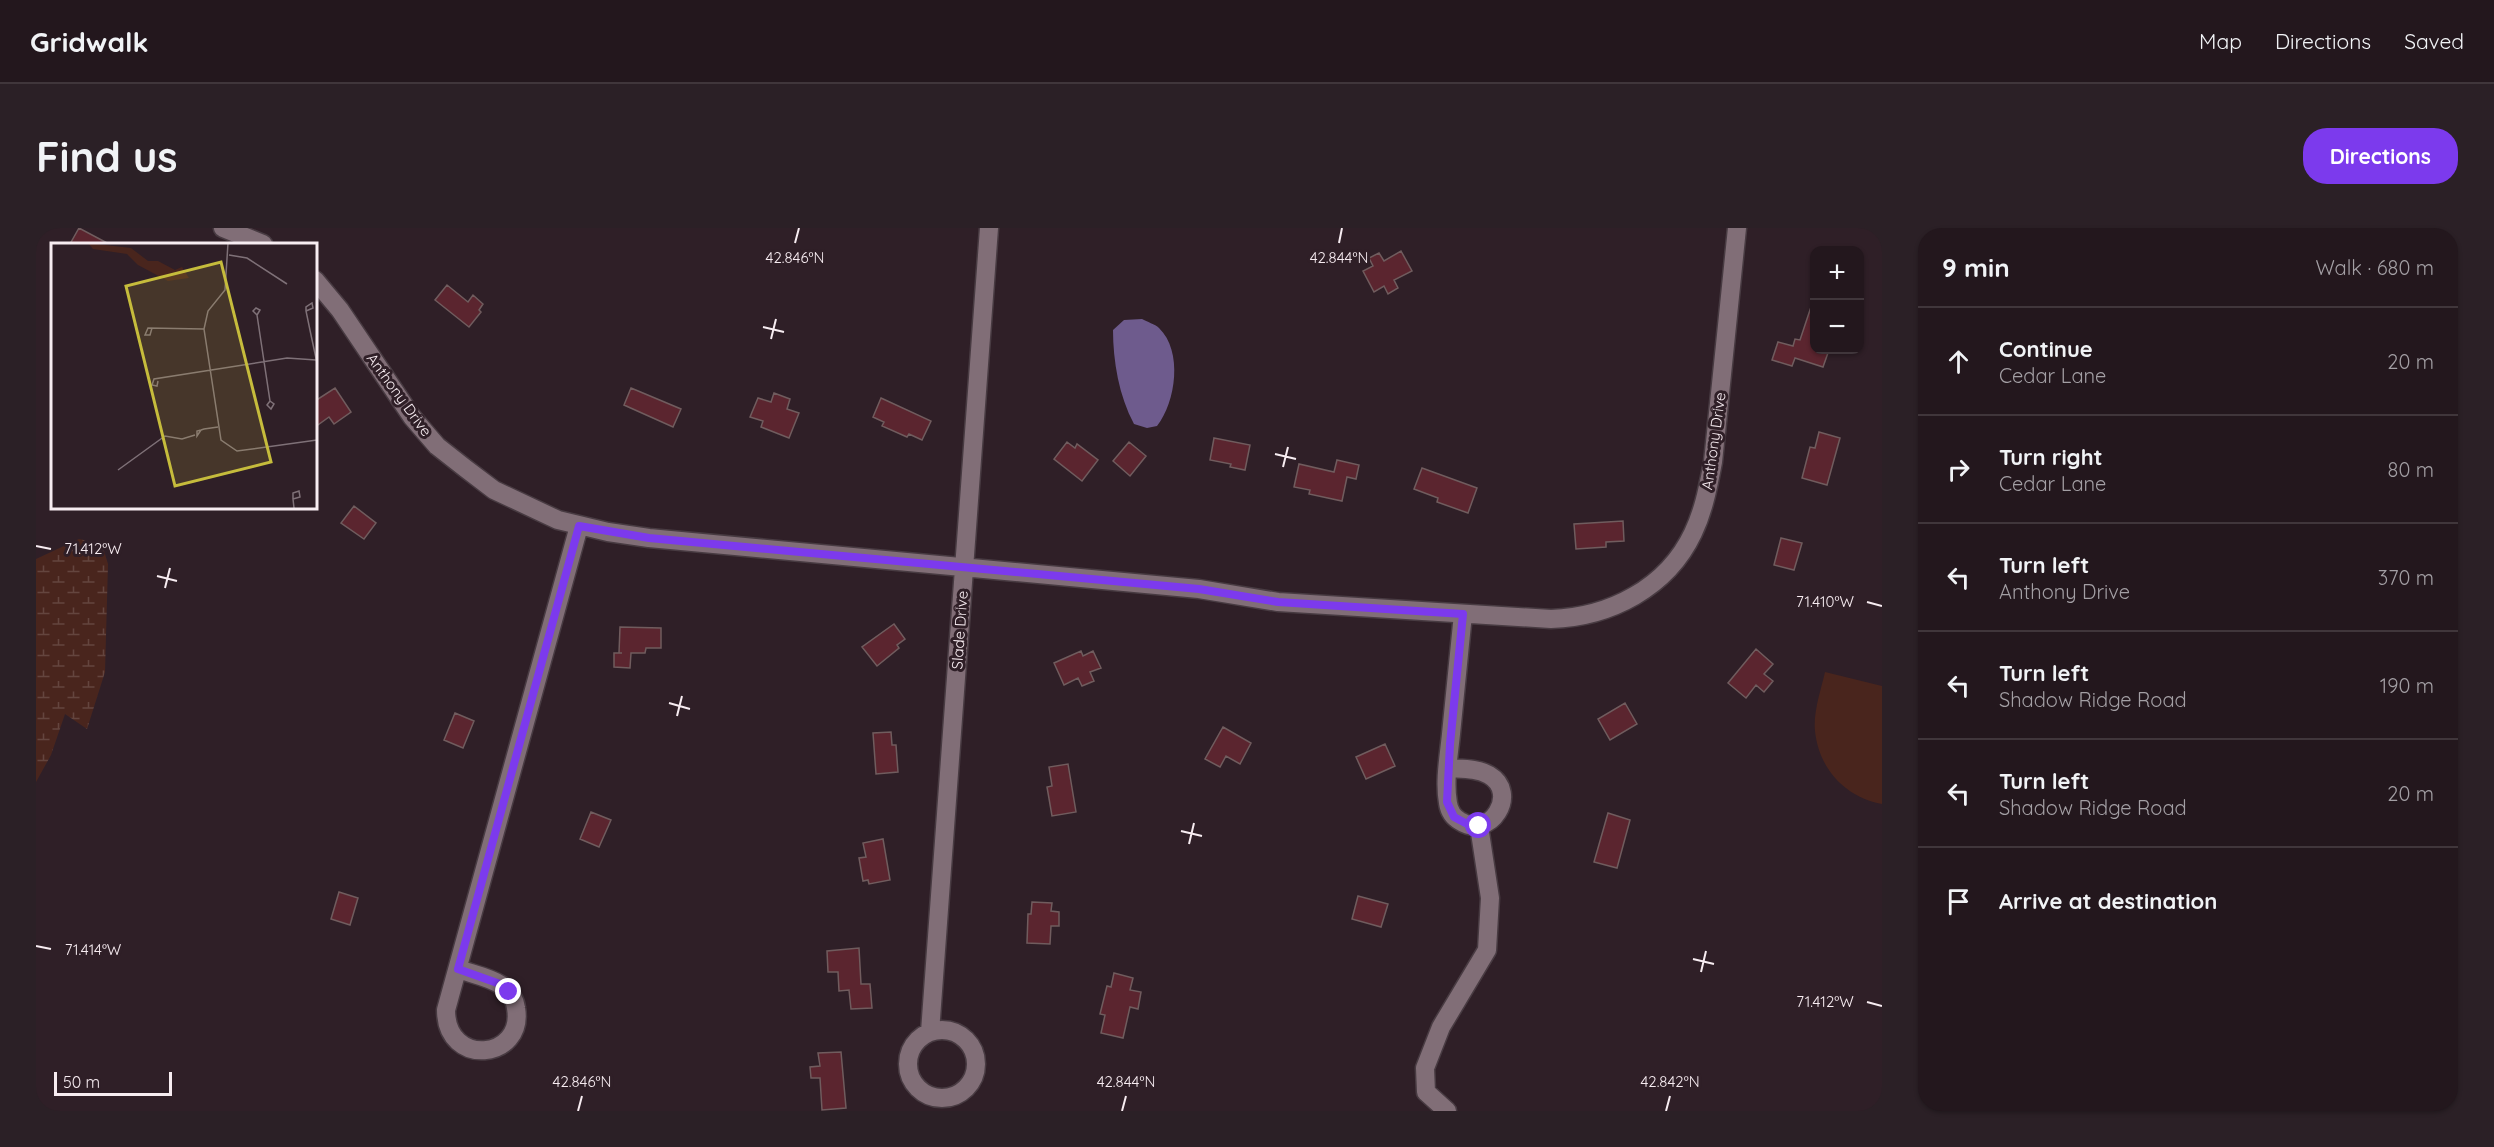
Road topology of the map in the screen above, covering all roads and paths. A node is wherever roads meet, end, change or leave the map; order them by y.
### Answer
1 (224, 228) edge
2 (988, 228) edge
3 (1737, 228) edge
4 (261, 243) edge
5 (316, 281) edge
6 (579, 526) junction
7 (964, 566) junction
8 (1463, 614) junction
9 (1448, 768) junction
10 (1479, 826) junction
11 (458, 969) junction
12 (930, 1032) dead end
13 (1447, 1111) edge

1 - 4 street
2 - 7 street, Slade Drive
3 - 8 street, Anthony Drive
5 - 6 street, Anthony Drive
6 - 7 street, Anthony Drive
6 - 11 street
7 - 8 street, Anthony Drive
7 - 12 street, Slade Drive
8 - 9 street
9 - 10 street
9 - 10 street
10 - 13 street
11 - 11 street

